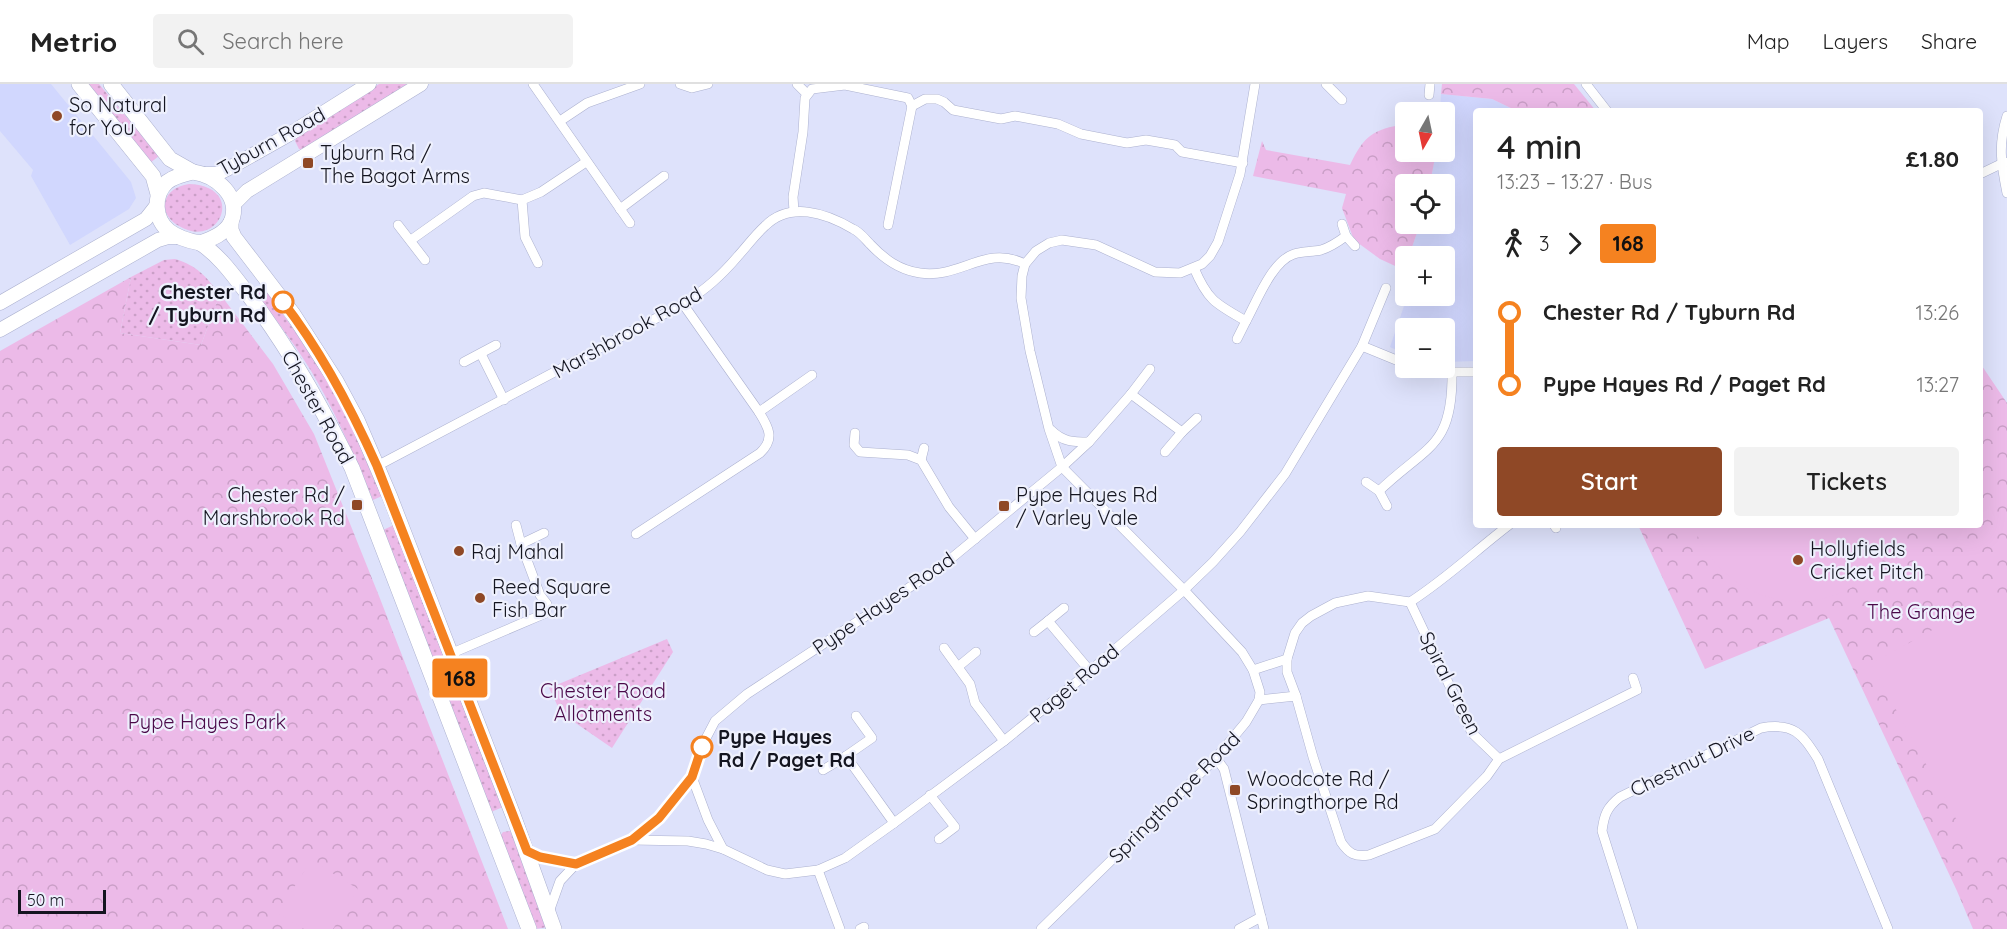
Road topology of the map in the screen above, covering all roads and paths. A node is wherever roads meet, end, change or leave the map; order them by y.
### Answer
1 (79, 84) edge
2 (111, 84) edge
3 (369, 84) edge
4 (421, 84) edge
5 (533, 84) edge
6 (640, 84) edge
7 (680, 84) edge
8 (708, 84) edge
9 (797, 84) edge
10 (1256, 84) edge
11 (1326, 84) edge
12 (1430, 84) edge
13 (1586, 84) edge
14 (807, 94) junction
15 (1429, 95) dead end
16 (1342, 99) dead end
17 (912, 106) junction
18 (1605, 108) edge
19 (2007, 116) edge
20 (560, 121) junction
21 (586, 162) junction
22 (1243, 163) junction
23 (2004, 163) edge
24 (886, 170) dead end
25 (898, 172) junction
26 (198, 173) junction
27 (1983, 173) edge
28 (664, 176) dead end
29 (2007, 193) edge
30 (158, 200) junction
31 (522, 200) junction
32 (234, 204) junction
33 (620, 209) junction
34 (794, 211) junction
35 (231, 222) junction
36 (630, 223) dead end
37 (1342, 224) dead end
38 (398, 225) dead end
39 (888, 225) dead end
40 (1346, 236) junction
41 (179, 237) junction
42 (411, 240) junction
43 (200, 243) junction
44 (1355, 246) dead end
45 (425, 260) dead end
46 (538, 263) dead end
47 (1025, 264) junction
48 (1194, 268) junction
49 (1386, 288) dead end
50 (0, 303) edge
51 (683, 304) junction
52 (1246, 321) junction
53 (0, 330) edge
54 (1237, 339) dead end
55 (496, 345) dead end
56 (1362, 346) junction
57 (481, 354) junction
58 (1395, 360) edge
59 (464, 362) dead end
60 (1150, 369) dead end
61 (1455, 372) edge
62 (1473, 372) edge
63 (812, 375) dead end
64 (1452, 378) edge
65 (1131, 394) junction
66 (504, 400) junction
67 (759, 412) junction
68 (1197, 418) dead end
69 (1049, 429) junction
70 (1182, 432) junction
71 (855, 433) dead end
72 (1089, 442) junction
73 (924, 448) dead end
74 (1165, 452) dead end
75 (921, 460) junction
76 (377, 466) junction
77 (1062, 467) junction
78 (1366, 482) dead end
79 (1379, 491) junction
80 (1387, 506) dead end
81 (516, 525) dead end
82 (1505, 528) edge
83 (544, 533) dead end
84 (636, 534) dead end
85 (975, 539) junction
86 (521, 544) junction
87 (1184, 590) junction
88 (1410, 602) junction
89 (1064, 608) dead end
90 (1048, 621) junction
91 (1034, 632) dead end
92 (944, 648) dead end
93 (976, 652) dead end
94 (450, 654) junction
95 (1287, 659) junction
96 (959, 666) junction
97 (1090, 670) junction
98 (1253, 670) junction
99 (1633, 678) dead end
100 (1296, 696) junction
101 (1259, 700) junction
102 (856, 716) dead end
103 (1004, 741) junction
104 (846, 756) junction
105 (1216, 758) junction
106 (1499, 759) junction
107 (823, 770) dead end
108 (692, 777) junction
109 (930, 795) junction
110 (513, 815) junction
111 (894, 823) junction
112 (490, 825) junction
113 (939, 839) dead end
114 (632, 840) junction
115 (723, 849) junction
116 (527, 851) junction
117 (576, 864) junction
118 (818, 870) junction
119 (548, 914) junction
120 (1261, 917) junction
121 (529, 929) edge
122 (554, 929) edge
123 (840, 929) edge
124 (1041, 929) edge
125 (1239, 929) edge
126 (1264, 929) edge
127 (1633, 929) edge
128 (1888, 929) edge

1 - 30 highway
2 - 26 highway
3 - 26 main road, Tyburn Road
4 - 32 main road, Tyburn Road
5 - 20 street
6 - 20 street
7 - 8 street
9 - 14 street
10 - 22 street
11 - 16 street
12 - 15 street
13 - 18 street
14 - 17 street
14 - 34 street
17 - 22 street
17 - 25 street
19 - 23 street
20 - 21 street
21 - 31 street
21 - 33 street
22 - 48 street
23 - 27 street
23 - 29 street
24 - 25 street
25 - 39 street
26 - 30 highway
26 - 32 highway
28 - 33 street
30 - 41 highway
30 - 50 main road
31 - 42 street
31 - 46 street
32 - 35 highway
33 - 36 street
34 - 47 street
34 - 51 street, Marshbrook Road
35 - 43 highway
35 - 76 highway, Chester Road
37 - 40 street
38 - 42 street
40 - 44 street
40 - 52 street
41 - 43 highway
41 - 53 main road
42 - 45 street
43 - 112 highway, Chester Road
47 - 48 street
47 - 69 street
48 - 52 street
49 - 56 street, Paget Road
51 - 66 street, Marshbrook Road
51 - 67 street
52 - 54 street
55 - 57 street
56 - 58 street
56 - 87 street, Paget Road
57 - 59 street
57 - 66 street
60 - 65 street, Pype Hayes Road
61 - 62 street
63 - 67 street
64 - 79 street
65 - 70 street
65 - 72 street, Pype Hayes Road
66 - 76 street, Marshbrook Road
67 - 84 street
68 - 70 street
69 - 72 street
69 - 77 street
70 - 74 street
71 - 75 street
72 - 77 street, Pype Hayes Road
73 - 75 street
75 - 85 street
76 - 94 highway, Chester Road
77 - 85 street, Pype Hayes Road
77 - 87 street
78 - 79 street
79 - 80 street
81 - 86 street
82 - 88 street
83 - 86 street
85 - 108 street, Pype Hayes Road
86 - 94 street
87 - 97 street, Paget Road
87 - 98 street
88 - 95 street
88 - 106 street, Spiral Green
89 - 90 street
90 - 91 street
90 - 97 street
92 - 96 street
93 - 96 street
94 - 110 highway, Chester Road
95 - 98 street
95 - 100 street
96 - 103 street
97 - 103 street, Paget Road
98 - 101 street
99 - 106 street
100 - 101 street
100 - 106 street
101 - 105 street, Springthorpe Road
102 - 104 street
103 - 109 street, Paget Road
104 - 107 street
104 - 111 street
105 - 120 street
105 - 124 street, Springthorpe Road
108 - 114 street, Pype Hayes Road
108 - 115 street
109 - 111 street, Paget Road
109 - 113 street
110 - 112 highway
110 - 116 highway, Chester Road
111 - 118 street, Paget Road
112 - 121 highway, Chester Road
114 - 115 street, Paget Road
114 - 117 street, Pype Hayes Road
115 - 118 street, Paget Road
116 - 117 street
116 - 119 highway, Chester Road
117 - 119 street, Pype Hayes Road
118 - 123 street
119 - 122 highway, Chester Road
120 - 125 street
120 - 126 street
127 - 128 street, Chestnut Drive

